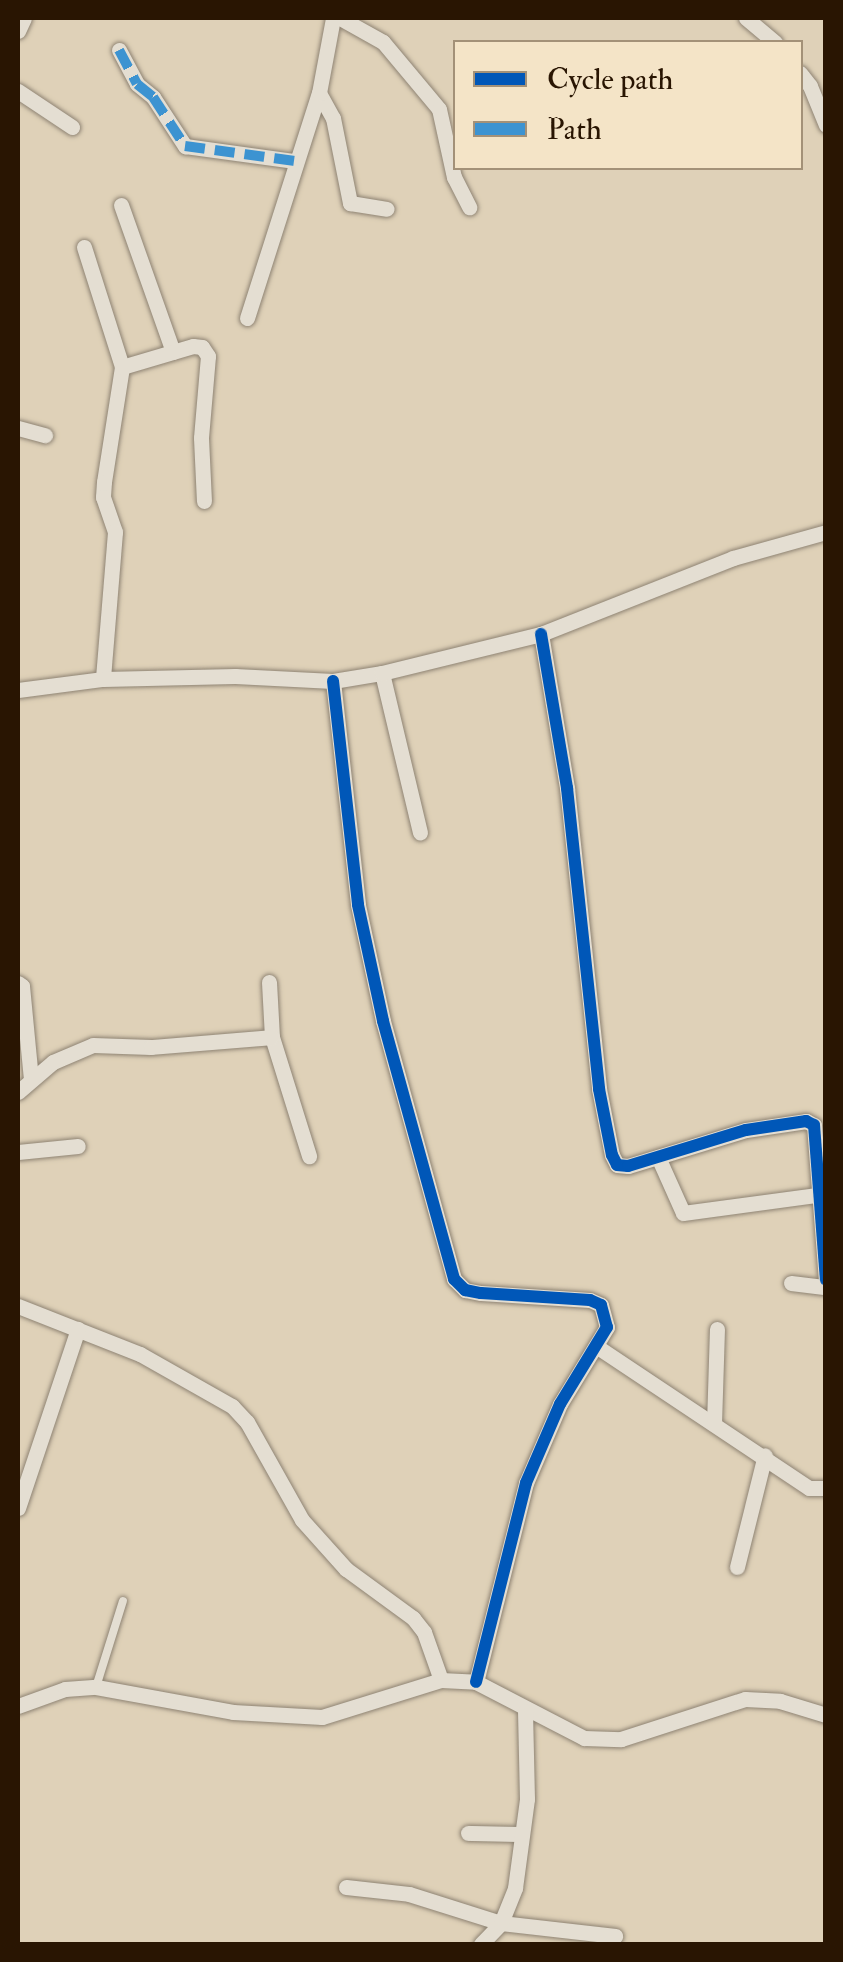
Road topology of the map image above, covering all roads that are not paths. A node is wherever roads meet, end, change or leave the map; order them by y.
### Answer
1 (24, 18) edge
2 (337, 18) edge
3 (746, 18) edge
4 (18, 31) edge
5 (774, 40) edge
6 (119, 50) dead end
7 (804, 84) edge
8 (18, 91) edge
9 (319, 93) junction
10 (450, 126) edge
11 (826, 126) edge
12 (72, 127) dead end
13 (295, 161) junction
14 (453, 164) edge
15 (453, 170) edge
16 (121, 205) dead end
17 (469, 207) dead end
18 (386, 209) dead end
19 (84, 247) dead end
20 (247, 318) dead end
21 (174, 352) junction
22 (122, 367) junction
23 (18, 428) edge
24 (45, 435) dead end
25 (204, 502) dead end
26 (826, 532) edge
27 (541, 634) junction
28 (382, 673) junction
29 (103, 679) junction
30 (333, 681) junction
31 (18, 690) edge
32 (420, 833) dead end
33 (268, 982) dead end
34 (18, 983) edge
35 (272, 1036) junction
36 (31, 1079) junction
37 (18, 1092) edge
38 (78, 1146) dead end
39 (18, 1152) edge
40 (309, 1156) dead end
41 (658, 1157) junction
42 (822, 1194) junction
43 (792, 1282) dead end
44 (826, 1284) edge
45 (18, 1306) edge
46 (78, 1329) junction
47 (718, 1329) dead end
48 (596, 1346) junction
49 (714, 1424) junction
50 (765, 1455) junction
51 (826, 1488) edge
52 (18, 1508) edge
53 (738, 1567) dead end
54 (123, 1601) dead end
55 (440, 1680) junction
56 (476, 1682) junction
57 (96, 1687) junction
58 (18, 1706) edge
59 (524, 1711) junction
60 (826, 1716) edge
61 (468, 1833) dead end
62 (522, 1834) junction
63 (346, 1887) dead end
64 (501, 1923) junction
65 (615, 1936) dead end
66 (481, 1944) edge

1 - 4 street
2 - 9 street
2 - 10 street
3 - 5 street
6 - 13 street
7 - 11 street
8 - 12 street
9 - 13 street
9 - 18 street
10 - 14 street
13 - 20 street
15 - 17 street
16 - 21 street
19 - 22 street
21 - 22 street
21 - 25 street
22 - 29 street
23 - 24 street
26 - 27 street
27 - 28 street
27 - 41 street
28 - 30 street
28 - 32 street
29 - 30 street
29 - 31 street
30 - 48 street
33 - 35 street
34 - 36 street
35 - 36 street
35 - 40 street
36 - 37 street
38 - 39 street
41 - 42 street
41 - 42 street
42 - 44 street
43 - 44 street
45 - 46 street
46 - 52 street
46 - 55 street
47 - 49 street
48 - 49 street
48 - 56 street
49 - 50 street
50 - 51 street
50 - 53 street
54 - 57 lane
55 - 56 street
55 - 57 street
56 - 59 street
57 - 58 street
59 - 60 street
59 - 62 street
61 - 62 street
62 - 64 street
63 - 64 street
64 - 65 street
64 - 66 street

